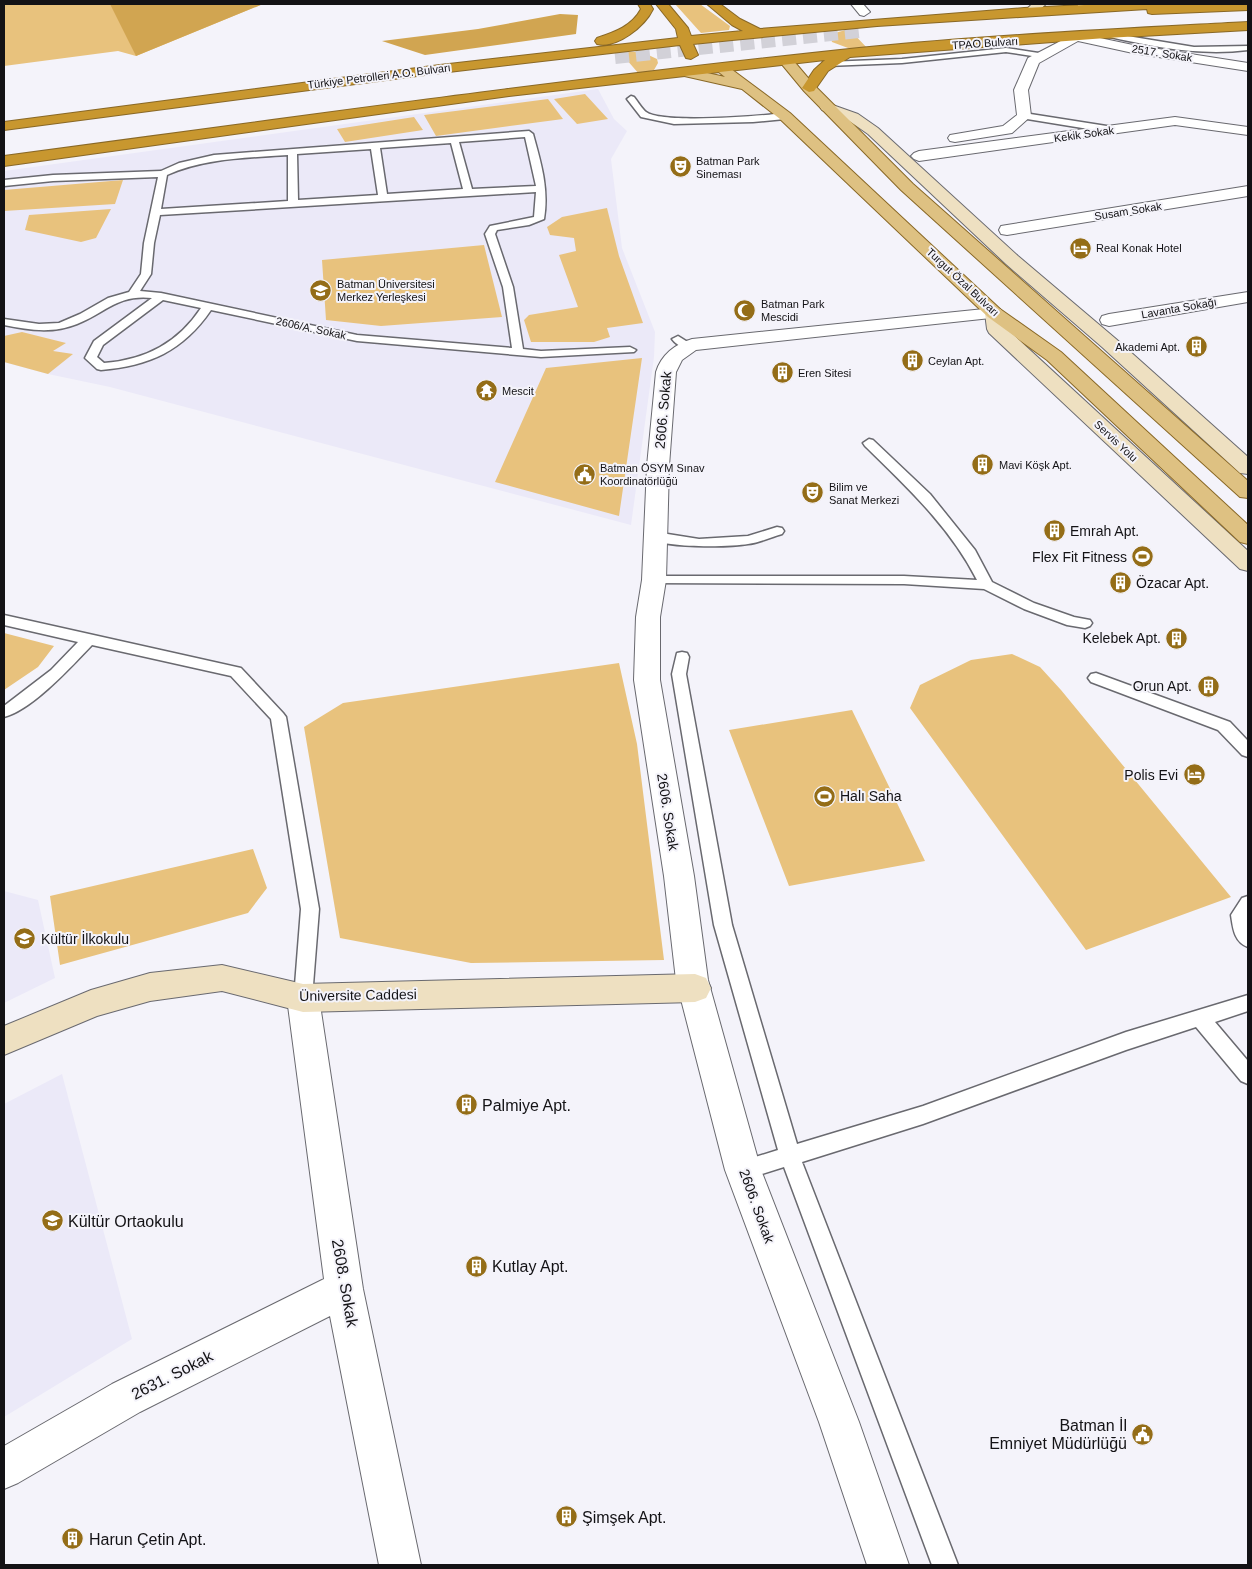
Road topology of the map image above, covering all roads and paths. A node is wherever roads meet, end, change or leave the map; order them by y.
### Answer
1 (644, 4) edge
2 (662, 4) edge
3 (713, 4) edge
4 (1170, 4) edge
5 (1088, 5) edge
6 (1248, 6) edge
7 (1036, 7) edge
8 (1248, 19) edge
9 (1248, 26) edge
10 (854, 28) junction
11 (756, 32) junction
12 (1106, 34) junction
13 (1076, 37) junction
14 (686, 39) junction
15 (866, 47) junction
16 (1248, 48) edge
17 (782, 51) junction
18 (617, 52) junction
19 (554, 54) junction
20 (1045, 56) junction
21 (827, 64) junction
22 (1248, 67) edge
23 (722, 69) junction
24 (685, 72) junction
25 (630, 73) junction
26 (809, 88) junction
27 (755, 92) junction
28 (631, 99) dead end
29 (828, 107) junction
30 (785, 116) junction
31 (1024, 116) junction
32 (24, 124) joint
33 (4, 126) edge
34 (1113, 130) junction
35 (1248, 131) edge
36 (4, 135) edge
37 (955, 138) dead end
38 (454, 140) junction
39 (375, 146) junction
40 (4, 150) edge
41 (292, 152) junction
42 (919, 156) dead end
43 (4, 161) edge
44 (163, 174) junction
45 (4, 183) edge
46 (541, 189) junction
47 (1248, 191) edge
48 (468, 192) junction
49 (383, 197) junction
50 (293, 204) junction
51 (155, 212) junction
52 (1007, 230) dead end
53 (134, 292) junction
54 (161, 296) junction
55 (1248, 297) edge
56 (208, 306) junction
57 (994, 312) junction
58 (1109, 320) dead end
59 (4, 322) edge
60 (630, 350) dead end
61 (518, 352) junction
62 (869, 442) dead end
63 (1243, 458) edge
64 (1248, 492) edge
65 (777, 531) dead end
66 (656, 536) junction
67 (1248, 537) edge
68 (1248, 564) edge
69 (654, 580) junction
70 (988, 585) junction
71 (4, 620) edge
72 (1085, 623) dead end
73 (89, 639) junction
74 (682, 658) dead end
75 (1096, 678) dead end
76 (4, 712) edge
77 (1248, 751) edge
78 (1248, 903) edge
79 (1248, 939) edge
80 (694, 988) junction
81 (303, 998) junction
82 (1248, 1003) edge
83 (1200, 1018) junction
84 (4, 1042) edge
85 (1248, 1075) edge
86 (790, 1156) junction
87 (743, 1170) junction
88 (344, 1289) junction
89 (4, 1469) edge
90 (400, 1565) edge
91 (888, 1565) edge
92 (946, 1565) edge

1 - 19 highway
2 - 14 highway
3 - 11 highway
4 - 5 highway, TPAO Bulvarı
5 - 7 highway, TPAO Bulvarı
6 - 10 highway, TPAO Bulvarı
7 - 10 highway, TPAO Bulvarı
8 - 15 highway, TPAO Bulvarı
9 - 12 highway, TPAO Bulvarı
10 - 11 highway, TPAO Bulvarı
10 - 15 highway
11 - 14 highway, Türkiye Petrolleri A.O. Bulvarı
11 - 17 highway
12 - 13 highway, TPAO Bulvarı
12 - 16 lane
13 - 15 highway, TPAO Bulvarı
13 - 20 street
13 - 22 street, 2517. Sokak
14 - 18 highway, Türkiye Petrolleri A.O. Bulvarı
14 - 23 highway
15 - 17 highway, TPAO Bulvarı
15 - 21 highway
17 - 23 highway, TPAO Bulvarı
17 - 26 main road
18 - 19 highway, Türkiye Petrolleri A.O. Bulvarı
18 - 25 highway
18 - 36 highway, Türkiye Petrolleri A.O. Bulvarı
19 - 32 highway, Türkiye Petrolleri A.O. Bulvarı
20 - 21 lane
20 - 31 street
21 - 26 highway
23 - 24 highway, Türkiye Petrolleri A.O. Bulvarı
23 - 27 main road, Turgut Özal Bulvarı
24 - 25 highway, Türkiye Petrolleri A.O. Bulvarı
24 - 27 main road
25 - 40 highway, Türkiye Petrolleri A.O. Bulvarı
25 - 43 highway, Türkiye Petrolleri A.O. Bulvarı
26 - 29 main road
27 - 30 main road, Turgut Özal Bulvarı
28 - 30 lane
29 - 63 street
29 - 64 main road
30 - 57 main road, Turgut Özal Bulvarı
31 - 34 lane
31 - 37 street
32 - 33 street
34 - 35 street, Kekik Sokak
34 - 42 street, Kekik Sokak
38 - 39 lane
38 - 46 lane
38 - 48 lane
39 - 41 lane
39 - 49 lane
41 - 44 lane
41 - 50 lane
44 - 45 lane
44 - 51 lane
46 - 48 lane
46 - 61 lane
47 - 52 street, Susam Sokak
48 - 49 lane
49 - 50 lane
50 - 51 lane
51 - 53 lane
53 - 54 lane, 2606/A. Sokak
53 - 59 lane, 2606/A. Sokak
54 - 56 lane, 2606/A. Sokak
54 - 56 lane
55 - 58 street, Lavanta Sokağı
56 - 61 lane, 2606/A. Sokak
57 - 66 street, 2606. Sokak
57 - 67 main road, Turgut Özal Bulvarı
57 - 68 street, Servis Yolu
60 - 61 lane, 2606/A. Sokak
62 - 70 lane
65 - 66 lane
66 - 69 street, 2606. Sokak
69 - 70 lane
69 - 80 street, 2606. Sokak
70 - 72 lane
71 - 73 lane
73 - 76 lane
73 - 81 lane
74 - 86 lane
75 - 77 lane
78 - 79 lane
80 - 81 street, Üniversite Caddesi
80 - 87 street, 2606. Sokak
81 - 84 street, Üniversite Caddesi
81 - 88 street, 2608. Sokak
82 - 83 lane
83 - 85 lane
83 - 86 lane
86 - 87 lane
86 - 92 lane
87 - 91 street, 2606. Sokak
88 - 89 street, 2631. Sokak
88 - 90 street, 2608. Sokak

